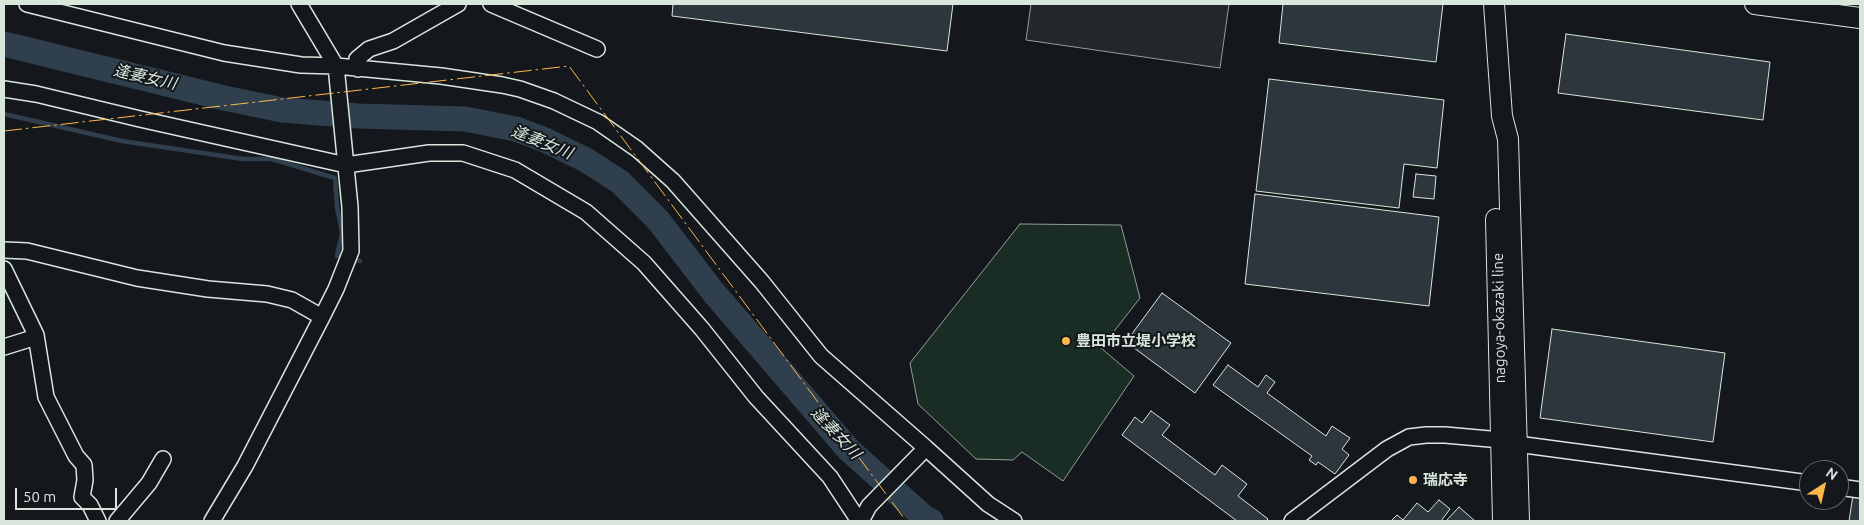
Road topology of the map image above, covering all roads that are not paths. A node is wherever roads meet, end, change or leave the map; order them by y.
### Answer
1 (27, 4) edge
2 (299, 4) edge
3 (458, 4) edge
4 (491, 4) edge
5 (1494, 4) edge
6 (1754, 4) edge
7 (1801, 7) edge
8 (1860, 18) edge
9 (597, 49) dead end
10 (358, 69) junction
11 (336, 72) junction
12 (4, 89) edge
13 (346, 160) junction
14 (4, 250) edge
15 (4, 269) edge
16 (322, 317) junction
17 (36, 337) junction
18 (4, 347) edge
19 (1509, 442) junction
20 (921, 452) junction
21 (163, 459) dead end
22 (1799, 483) edge
23 (98, 521) edge
24 (117, 521) edge
25 (212, 521) edge
26 (860, 521) edge
27 (1014, 521) edge
28 (1292, 521) edge
29 (1503, 521) edge
30 (1519, 521) edge

1 - 11 street
2 - 11 street
3 - 10 street
4 - 9 street
5 - 19 main road, nagoya-okazaki line
6 - 7 main road
7 - 8 main road
10 - 11 street
10 - 20 street
11 - 13 street
12 - 13 street
13 - 16 street
13 - 26 street
14 - 16 street
15 - 17 street
16 - 25 street
17 - 18 street
17 - 23 street
19 - 22 street
19 - 28 street
19 - 29 main road, nagoya-okazaki line
19 - 30 main road, nagoya-okazaki line
20 - 26 street
20 - 27 street
21 - 24 street

